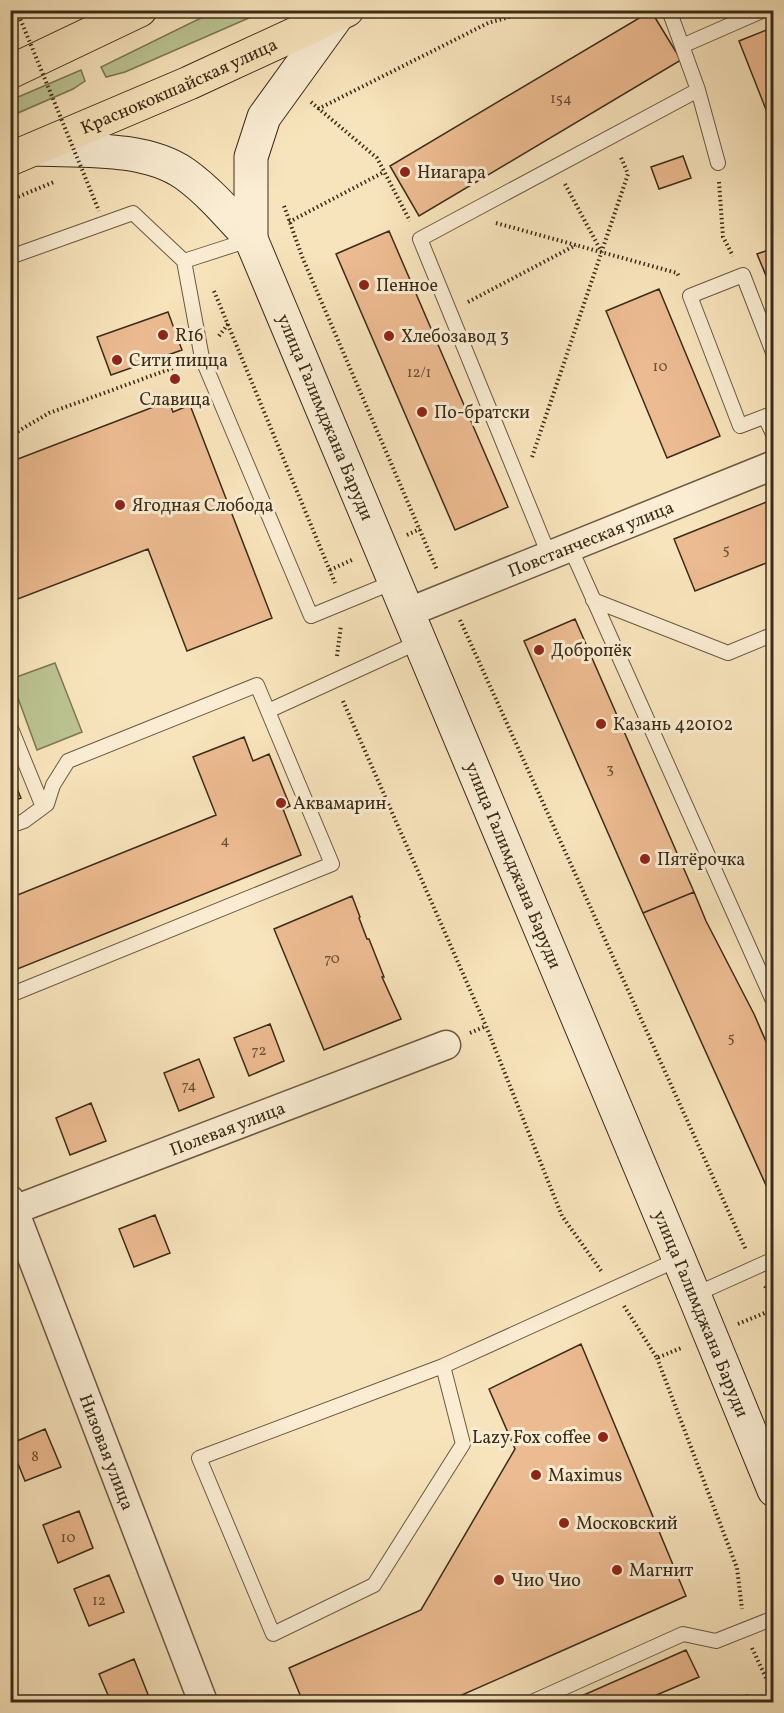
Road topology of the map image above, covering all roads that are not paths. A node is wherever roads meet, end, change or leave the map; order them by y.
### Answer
1 (140, 10) edge
2 (669, 10) edge
3 (764, 10) edge
4 (342, 13) edge
5 (682, 46) junction
6 (10, 72) edge
7 (698, 90) junction
8 (22, 154) edge
9 (718, 163) road end
10 (251, 239) junction
11 (10, 257) edge
12 (184, 261) junction
13 (774, 355) edge
14 (769, 415) edge
15 (774, 436) edge
16 (774, 465) edge
17 (559, 551) junction
18 (396, 581) junction
19 (592, 600) junction
20 (415, 626) junction
21 (774, 634) edge
22 (268, 711) junction
23 (10, 726) edge
24 (43, 807) junction
25 (10, 826) edge
26 (10, 995) edge
27 (774, 1003) edge
28 (446, 1045) dead end
29 (12, 1208) edge
30 (679, 1259) junction
31 (774, 1259) edge
32 (694, 1295) junction
33 (443, 1366) junction
34 (774, 1490) edge
35 (774, 1618) edge
36 (202, 1702) edge
37 (532, 1702) edge

1 - 6 main road
2 - 5 lane
3 - 5 lane
4 - 8 main road, Краснококшайская улица
4 - 10 street, улица Галимджана Баруди
5 - 7 lane
7 - 9 lane
7 - 17 lane
8 - 10 street, улица Галимджана Баруди
10 - 12 lane
10 - 18 street, улица Галимджана Баруди
11 - 12 lane
12 - 18 lane
13 - 14 lane
14 - 15 lane
16 - 17 street, Повстанческая улица
17 - 19 lane
17 - 20 street, Повстанческая улица
18 - 20 street, улица Галимджана Баруди
19 - 21 lane
19 - 27 lane
20 - 22 lane
20 - 30 street, улица Галимджана Баруди
22 - 24 lane
22 - 26 lane
23 - 24 lane
24 - 25 lane
28 - 29 street, Полевая улица
29 - 36 street, Низовая улица
30 - 32 street, улица Галимджана Баруди
30 - 33 lane
31 - 32 lane
32 - 34 street, улица Галимджана Баруди
33 - 33 lane
35 - 37 lane

